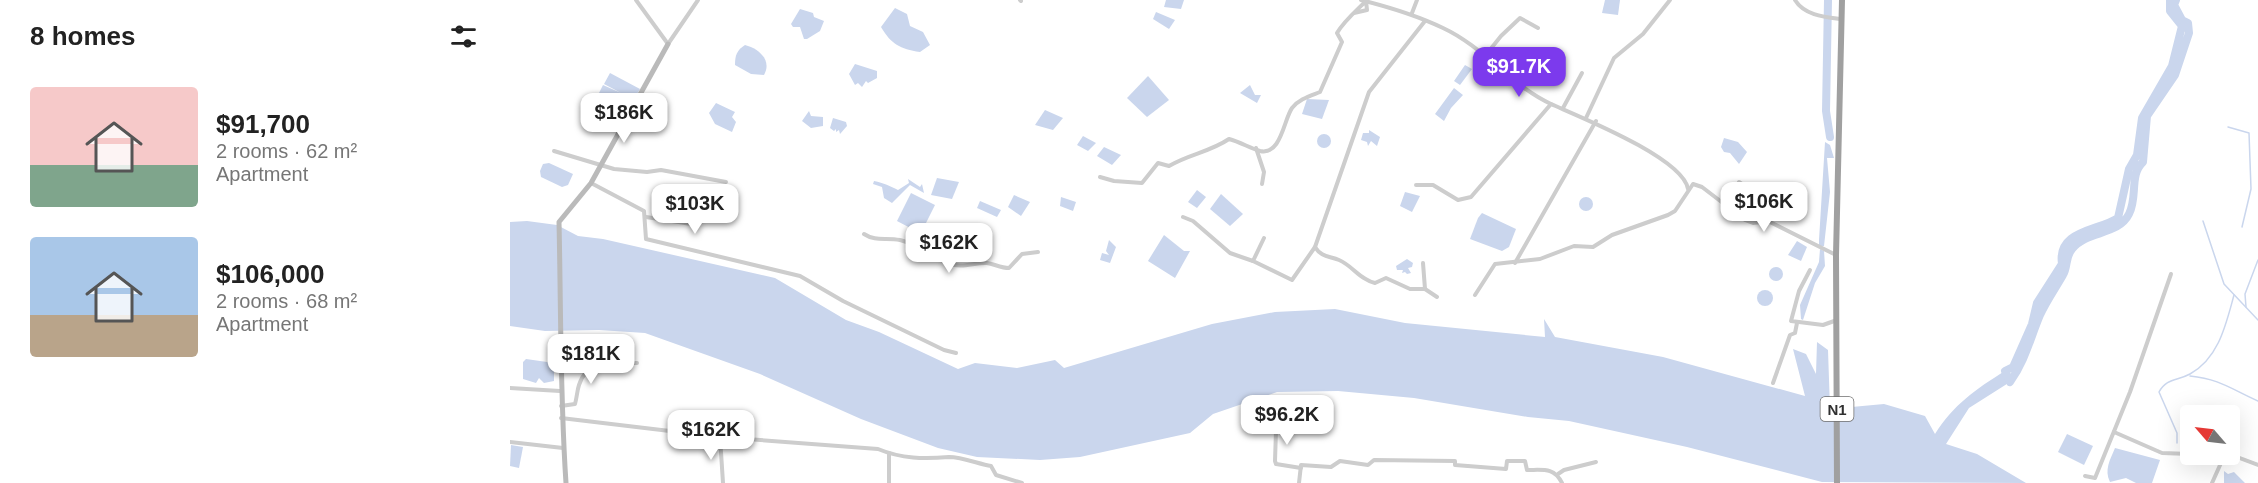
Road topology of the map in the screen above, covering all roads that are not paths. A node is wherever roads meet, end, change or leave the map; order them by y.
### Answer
1 (636, 0) edge
2 (698, 0) edge
3 (1417, 0) edge
4 (1670, 0) edge
5 (1794, 0) edge
6 (1842, 0) edge
7 (1363, 1) edge
8 (1412, 13) junction
9 (1840, 19) junction
10 (1425, 21) junction
11 (1538, 28) dead end
12 (668, 44) junction
13 (1485, 56) junction
14 (1582, 73) dead end
15 (1551, 104) junction
16 (1563, 108) junction
17 (1586, 118) junction
18 (1596, 122) junction
19 (1256, 148) junction
20 (554, 151) dead end
21 (599, 166) junction
22 (1100, 177) dead end
23 (726, 182) dead end
24 (1739, 182) dead end
25 (591, 183) junction
26 (1262, 184) dead end
27 (1416, 185) dead end
28 (1688, 189) junction
29 (715, 191) dead end
30 (713, 198) junction
31 (724, 201) dead end
32 (645, 216) junction
33 (1183, 217) dead end
34 (1768, 221) junction
35 (864, 234) dead end
36 (1264, 238) dead end
37 (1315, 247) junction
38 (975, 252) dead end
39 (1038, 252) dead end
40 (1836, 255) junction
41 (938, 257) junction
42 (1253, 261) junction
43 (1423, 263) dead end
44 (1515, 263) junction
45 (1810, 270) dead end
46 (2170, 274) dead end
47 (1425, 288) junction
48 (1475, 295) dead end
49 (1437, 297) dead end
50 (1838, 320) junction
51 (1797, 323) junction
52 (606, 336) dead end
53 (956, 353) dead end
54 (603, 362) junction
55 (637, 363) dead end
56 (602, 367) dead end
57 (1773, 383) dead end
58 (510, 388) edge
59 (560, 392) junction
60 (560, 406) junction
61 (1280, 416) dead end
62 (561, 418) junction
63 (2114, 432) junction
64 (720, 437) junction
65 (510, 442) edge
66 (563, 448) junction
67 (889, 453) junction
68 (2180, 454) edge
69 (2240, 459) edge
70 (1596, 462) dead end
71 (2221, 465) edge
72 (2258, 465) edge
73 (1301, 468) junction
74 (1558, 474) junction
75 (2085, 476) dead end
76 (566, 483) edge
77 (723, 483) edge
78 (889, 483) edge
79 (1022, 483) edge
80 (1299, 483) edge
81 (1562, 483) edge
82 (1837, 483) edge
83 (2212, 483) edge

1 - 12 street
2 - 12 street
3 - 8 street
4 - 17 street
5 - 9 street
6 - 9 highway, N1
7 - 8 street
7 - 19 street
8 - 10 street
9 - 40 highway, N1
10 - 13 street
10 - 37 street
11 - 13 street
12 - 21 main road
13 - 15 street
14 - 16 street
15 - 16 street
15 - 27 street
16 - 17 street
17 - 18 street
18 - 28 street
18 - 44 street
19 - 22 street
19 - 26 street
20 - 21 street
21 - 23 street
21 - 25 main road
24 - 34 street
25 - 32 street
25 - 59 main road
28 - 34 street
28 - 44 street
29 - 30 street
30 - 31 street
30 - 32 street
32 - 53 street
33 - 42 street
34 - 40 street
35 - 41 street
36 - 42 street
37 - 42 street
37 - 47 street
38 - 41 street
39 - 41 street
40 - 50 highway, N1
43 - 47 street
44 - 48 street
45 - 51 street
46 - 63 street
47 - 49 street
50 - 51 street
50 - 82 highway, N1
51 - 57 street
52 - 54 street
54 - 55 street
54 - 56 street
54 - 60 street
58 - 59 street
59 - 60 main road
60 - 62 main road
61 - 73 street
62 - 64 street
62 - 66 main road
63 - 68 street
63 - 75 street
64 - 67 street
64 - 77 street
65 - 66 street
66 - 76 main road
67 - 78 street
67 - 79 street
69 - 72 street
70 - 74 street
71 - 83 street
73 - 74 street
73 - 80 street
74 - 81 street

